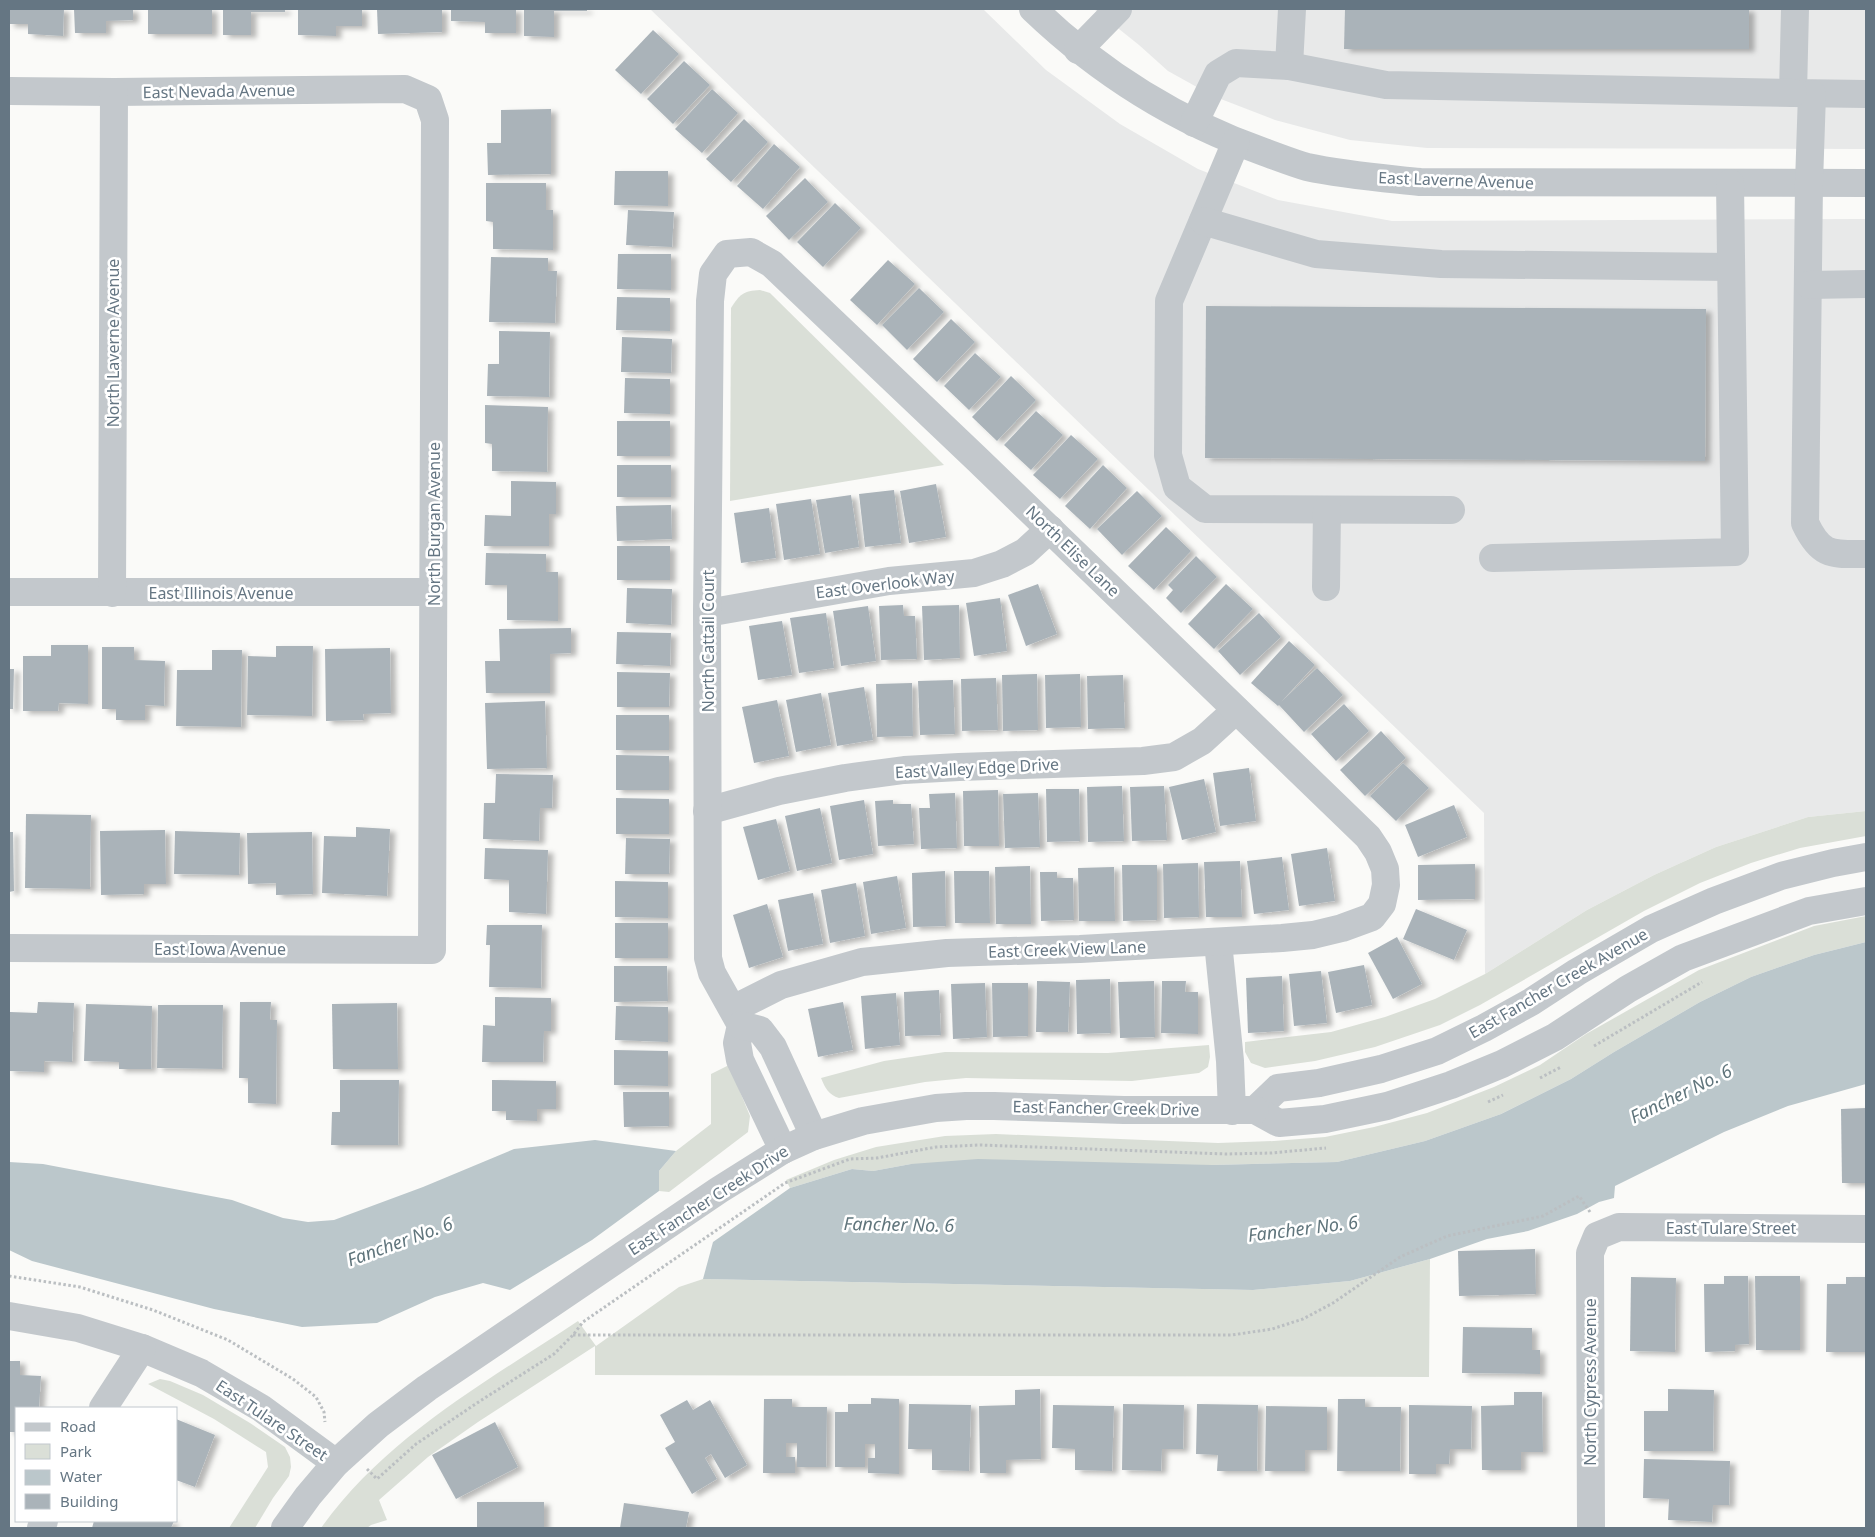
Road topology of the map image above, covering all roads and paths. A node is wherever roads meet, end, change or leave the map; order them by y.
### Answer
1 (1033, 9) edge
2 (1118, 9) edge
3 (1292, 9) edge
4 (1795, 9) edge
5 (1078, 50) junction
6 (1289, 66) junction
7 (9, 91) edge
8 (114, 92) junction
9 (1803, 94) junction
10 (1866, 94) edge
11 (428, 99) joint
12 (1194, 122) junction
13 (1236, 142) junction
14 (1730, 183) junction
15 (1809, 183) junction
16 (1866, 183) edge
17 (1203, 221) junction
18 (727, 254) joint
19 (1731, 267) junction
20 (1866, 284) edge
21 (1809, 285) junction
22 (1327, 510) junction
23 (1451, 510) dead end
24 (1050, 529) junction
25 (1866, 554) edge
26 (1493, 558) dead end
27 (1326, 587) dead end
28 (9, 592) edge
29 (433, 592) junction
30 (112, 593) junction
31 (708, 612) junction
32 (1236, 710) junction
33 (707, 811) junction
34 (1866, 858) edge
35 (1386, 885) joint
36 (1866, 901) edge
37 (1218, 942) junction
38 (9, 948) edge
39 (432, 950) joint
40 (737, 1017) junction
41 (1244, 1111) junction
42 (814, 1136) junction
43 (783, 1150) junction
44 (850, 1160) dead end
45 (1594, 1225) junction
46 (1866, 1229) edge
47 (9, 1276) edge
48 (9, 1316) edge
49 (573, 1335) junction
50 (142, 1348) junction
51 (104, 1407) edge
52 (326, 1428) dead end
53 (336, 1463) junction
54 (376, 1479) dead end
55 (285, 1528) edge
56 (1591, 1528) edge

1 - 5 street, East Laverne Avenue
2 - 5 street
3 - 6 street
4 - 9 street
5 - 12 street, East Laverne Avenue
6 - 9 street
6 - 12 street
7 - 8 street, East Nevada Avenue
8 - 11 street, East Nevada Avenue
8 - 30 street, North Laverne Avenue
9 - 10 street
9 - 15 street
11 - 29 street, North Burgan Avenue
12 - 13 street, East Laverne Avenue
13 - 14 street, East Laverne Avenue
13 - 17 street
14 - 15 street, East Laverne Avenue
14 - 19 street
15 - 16 street, East Laverne Avenue
15 - 21 street
17 - 19 street
17 - 22 street
18 - 24 street, North Elise Lane
18 - 31 street, North Cattail Court
19 - 26 street
20 - 21 street
21 - 25 street
22 - 23 street
22 - 27 street
24 - 31 street, East Overlook Way
24 - 32 street, North Elise Lane
28 - 30 street, East Illinois Avenue
29 - 30 street, East Illinois Avenue
29 - 39 street, North Burgan Avenue
31 - 33 street, North Cattail Court
32 - 33 street, East Valley Edge Drive
32 - 35 street, North Elise Lane
33 - 40 street, North Cattail Court
34 - 41 street, East Fancher Creek Avenue
35 - 37 street, East Creek View Lane
36 - 41 street
37 - 40 street, East Creek View Lane
37 - 41 street
38 - 39 street, East Iowa Avenue
40 - 42 street
40 - 43 street
41 - 42 street, East Fancher Creek Drive
42 - 43 street, East Fancher Creek Drive
43 - 53 street, East Fancher Creek Drive
44 - 49 path
45 - 46 street, East Tulare Street
45 - 49 path
45 - 56 street, North Cypress Avenue
47 - 52 path
48 - 50 street, East Tulare Street
49 - 54 path
50 - 51 street
50 - 53 street, East Tulare Street
53 - 55 street, East Fancher Creek Drive

